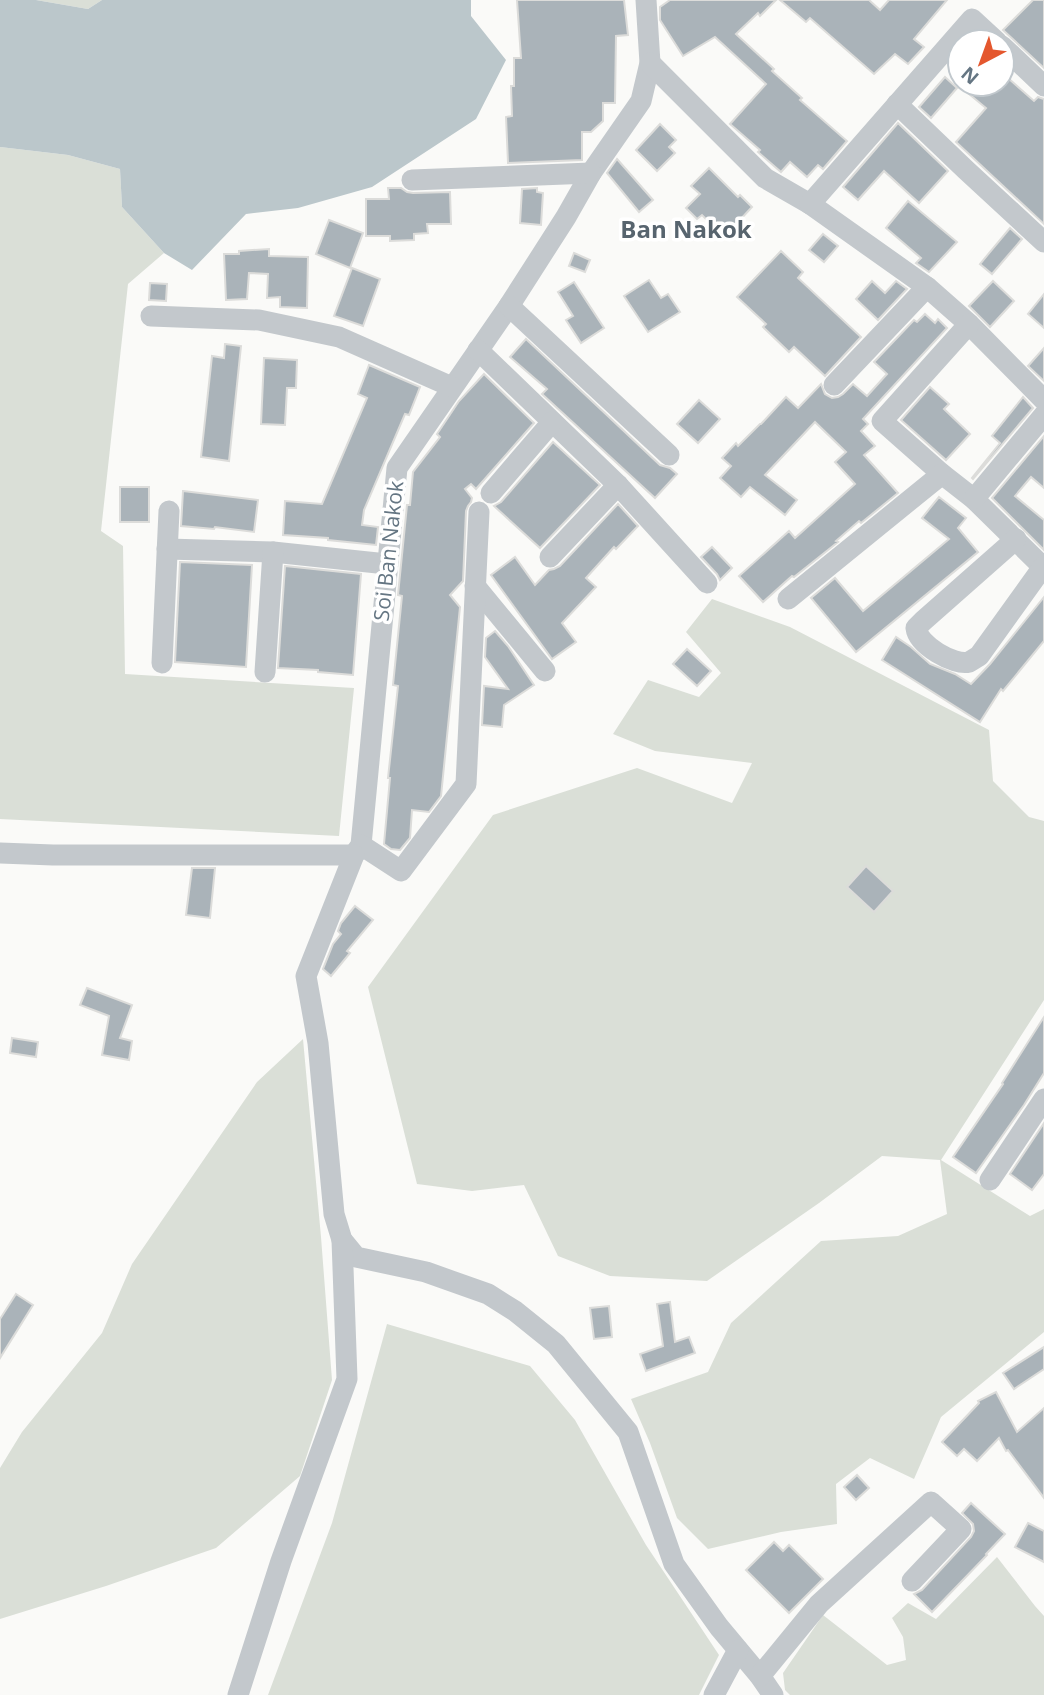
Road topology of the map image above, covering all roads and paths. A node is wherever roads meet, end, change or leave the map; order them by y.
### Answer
1 (646, 0) edge
2 (964, 28) edge
3 (982, 28) edge
4 (946, 49) edge
5 (1016, 59) edge
6 (650, 63) junction
7 (1044, 86) edge
8 (898, 104) junction
9 (591, 173) junction
10 (412, 180) dead end
11 (810, 204) junction
12 (1044, 242) edge
13 (927, 287) junction
14 (509, 306) junction
15 (151, 316) dead end
16 (969, 324) junction
17 (478, 350) junction
18 (834, 385) dead end
19 (452, 387) junction
20 (1044, 401) edge
21 (1044, 415) edge
22 (552, 422) junction
23 (669, 455) dead end
24 (942, 474) junction
25 (618, 485) junction
26 (491, 493) dead end
27 (974, 499) junction
28 (169, 511) dead end
29 (479, 512) dead end
30 (1016, 539) junction
31 (167, 549) junction
32 (273, 552) junction
33 (550, 557) dead end
34 (387, 564) junction
35 (1043, 566) edge
36 (707, 583) dead end
37 (475, 586) junction
38 (788, 599) dead end
39 (162, 663) dead end
40 (545, 671) dead end
41 (265, 672) dead end
42 (357, 850) junction
43 (0, 853) edge
44 (1043, 1103) edge
45 (990, 1180) dead end
46 (342, 1240) junction
47 (912, 1581) dead end
48 (738, 1650) junction
49 (760, 1676) junction
50 (238, 1695) edge
51 (714, 1695) edge
52 (773, 1695) edge

1 - 6 street, Soi Ban Nakok
2 - 3 street
4 - 8 street
5 - 7 street
6 - 9 street, Soi Ban Nakok
6 - 11 street
8 - 11 street
8 - 12 street
9 - 10 street
9 - 14 street, Soi Ban Nakok
11 - 13 street
13 - 16 street
13 - 18 street
14 - 17 street, Soi Ban Nakok
14 - 23 street
15 - 19 street
16 - 20 street
16 - 24 street
17 - 19 street, Soi Ban Nakok
17 - 22 street
19 - 34 street, Soi Ban Nakok
21 - 27 street
22 - 25 street
22 - 26 street
24 - 27 street
24 - 38 street
25 - 33 street
25 - 36 street
27 - 30 street
28 - 31 street
29 - 37 street
30 - 35 street
30 - 35 street
31 - 32 street
31 - 39 street
32 - 34 street
32 - 41 street
34 - 42 street, Soi Ban Nakok
37 - 40 street
37 - 42 street
42 - 43 street
42 - 46 street, Soi Ban Nakok
44 - 45 street
46 - 48 street
46 - 50 street, Soi Ban Nakok
47 - 49 street
48 - 49 street
48 - 51 street
49 - 52 street

